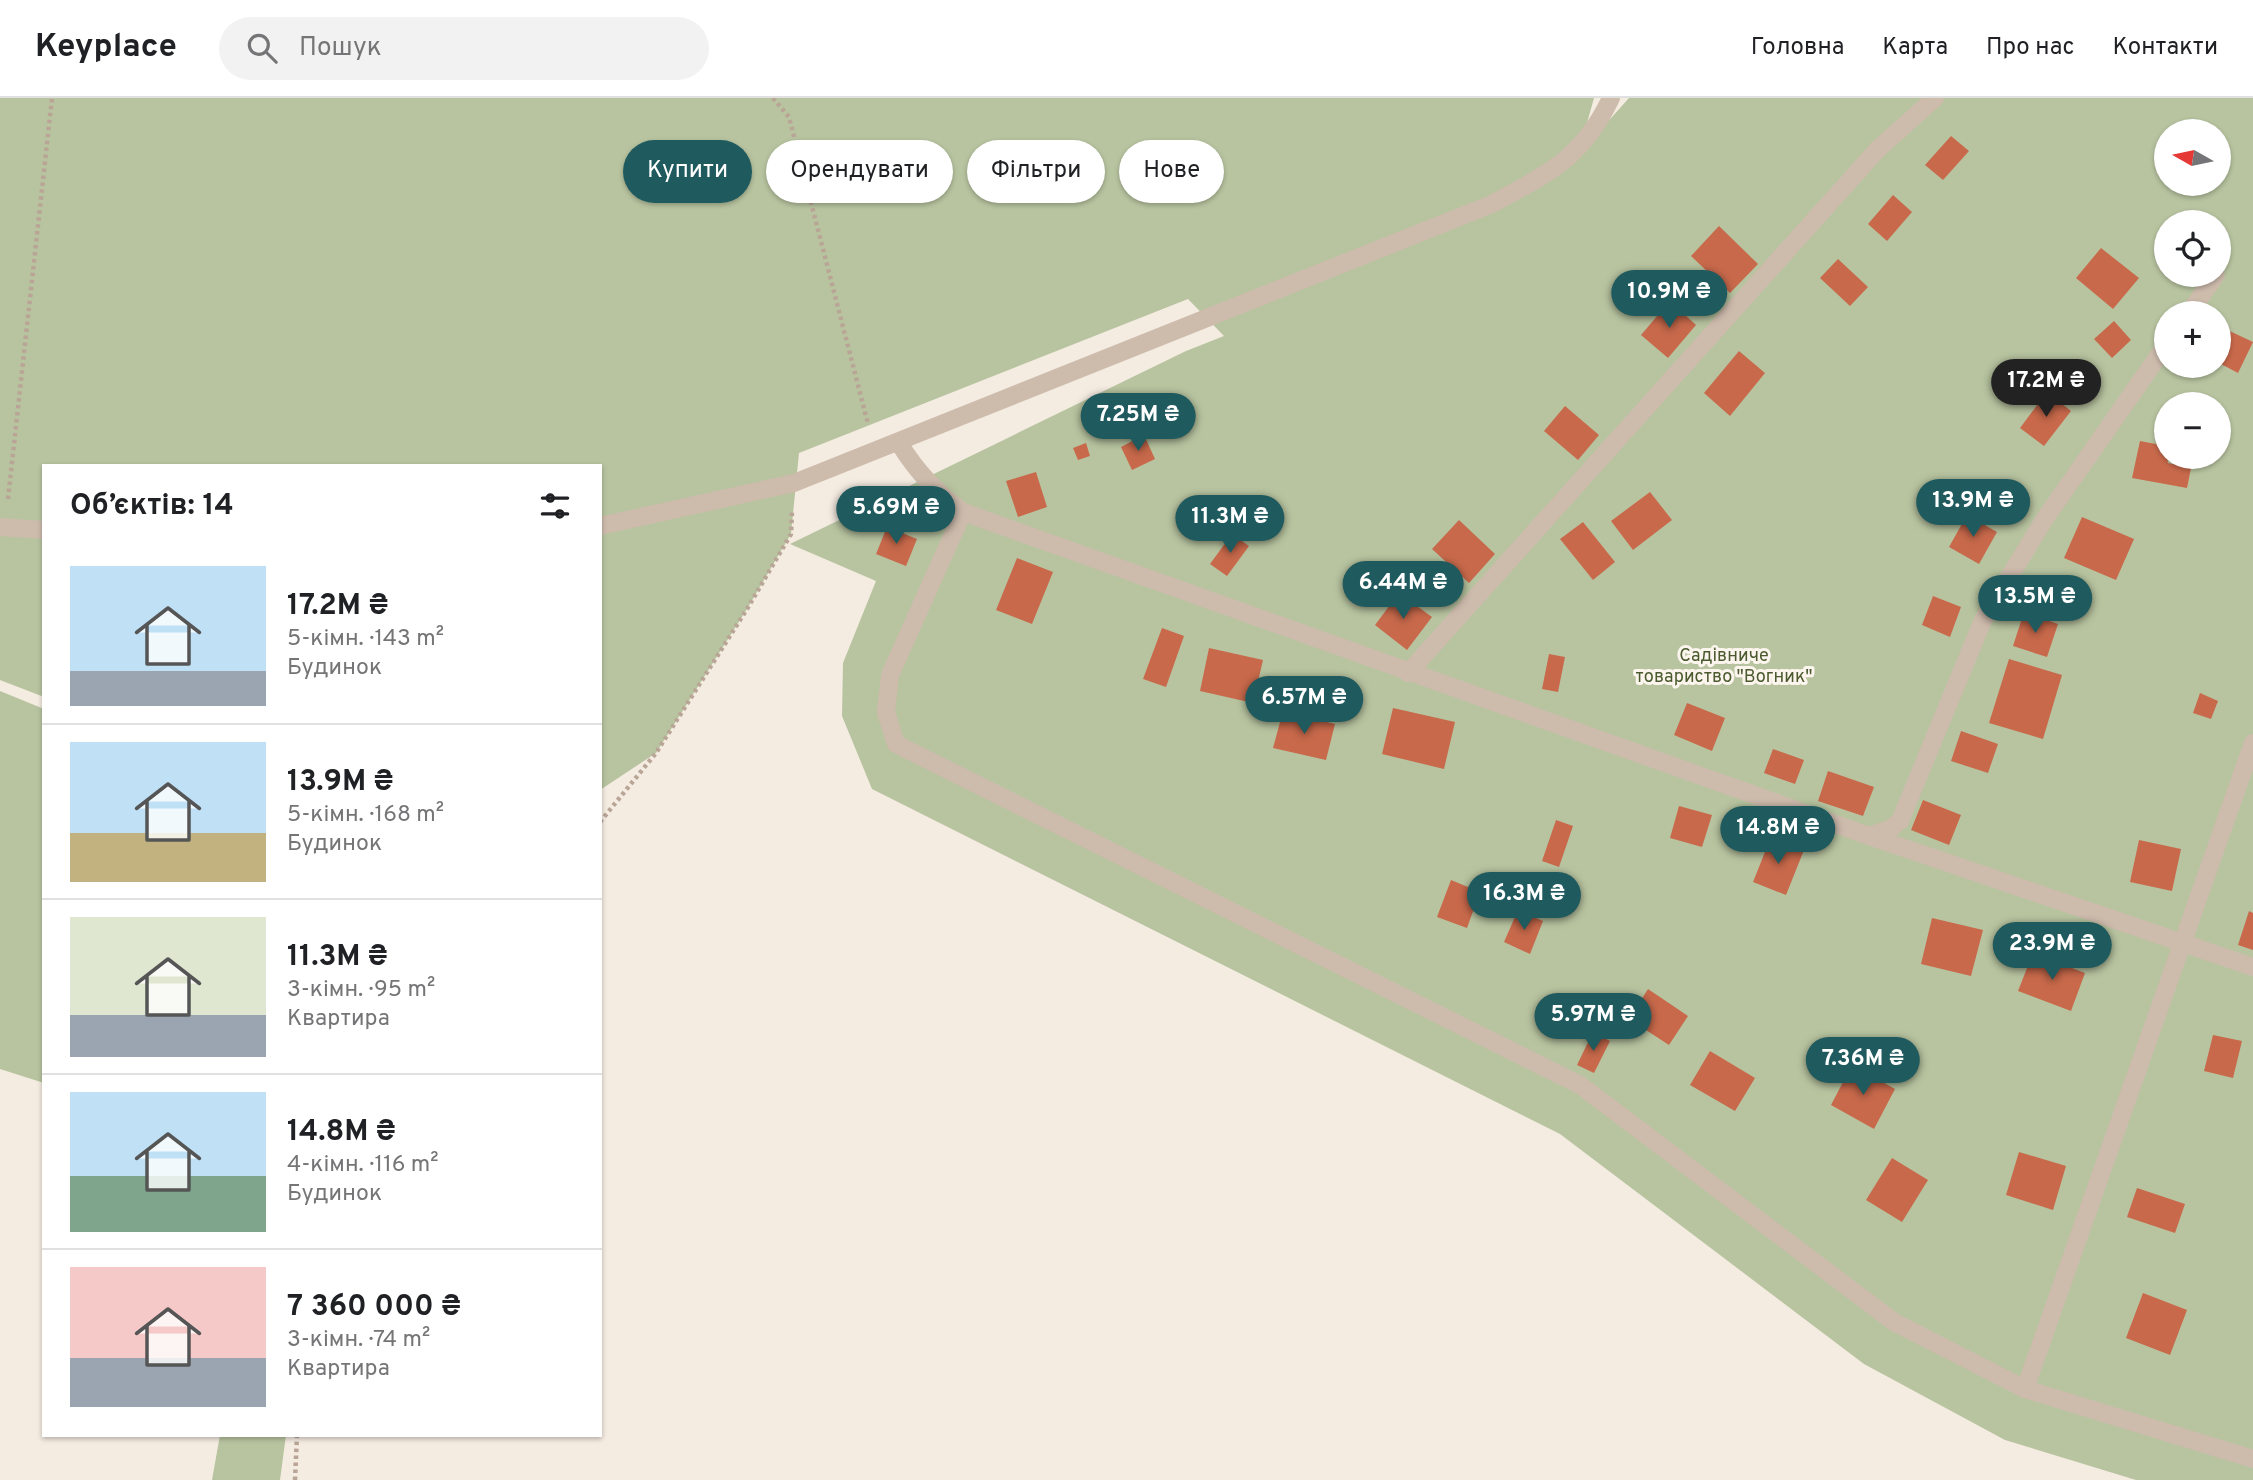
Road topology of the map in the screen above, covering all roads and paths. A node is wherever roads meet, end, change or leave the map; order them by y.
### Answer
1 (52, 98) edge
2 (773, 98) edge
3 (1611, 98) edge
4 (1935, 98) edge
5 (2154, 362) edge
6 (898, 443) junction
7 (876, 452) junction
8 (794, 483) junction
9 (963, 512) junction
10 (602, 526) edge
11 (3, 528) edge
12 (42, 530) edge
13 (1408, 673) junction
14 (2253, 743) edge
15 (602, 820) edge
16 (1869, 836) junction
17 (2184, 945) junction
18 (2253, 967) edge
19 (2025, 1389) junction
20 (297, 1437) edge
21 (2253, 1459) edge
22 (295, 1480) edge

1 - 11 path
2 - 7 path
3 - 6 street
4 - 13 street
5 - 16 street
6 - 7 street
6 - 9 street
7 - 8 street
8 - 10 street
8 - 15 path
9 - 13 street
9 - 19 street
11 - 12 street
13 - 16 street
14 - 17 street
16 - 17 street
17 - 18 street
17 - 19 street
19 - 21 street
20 - 22 path

